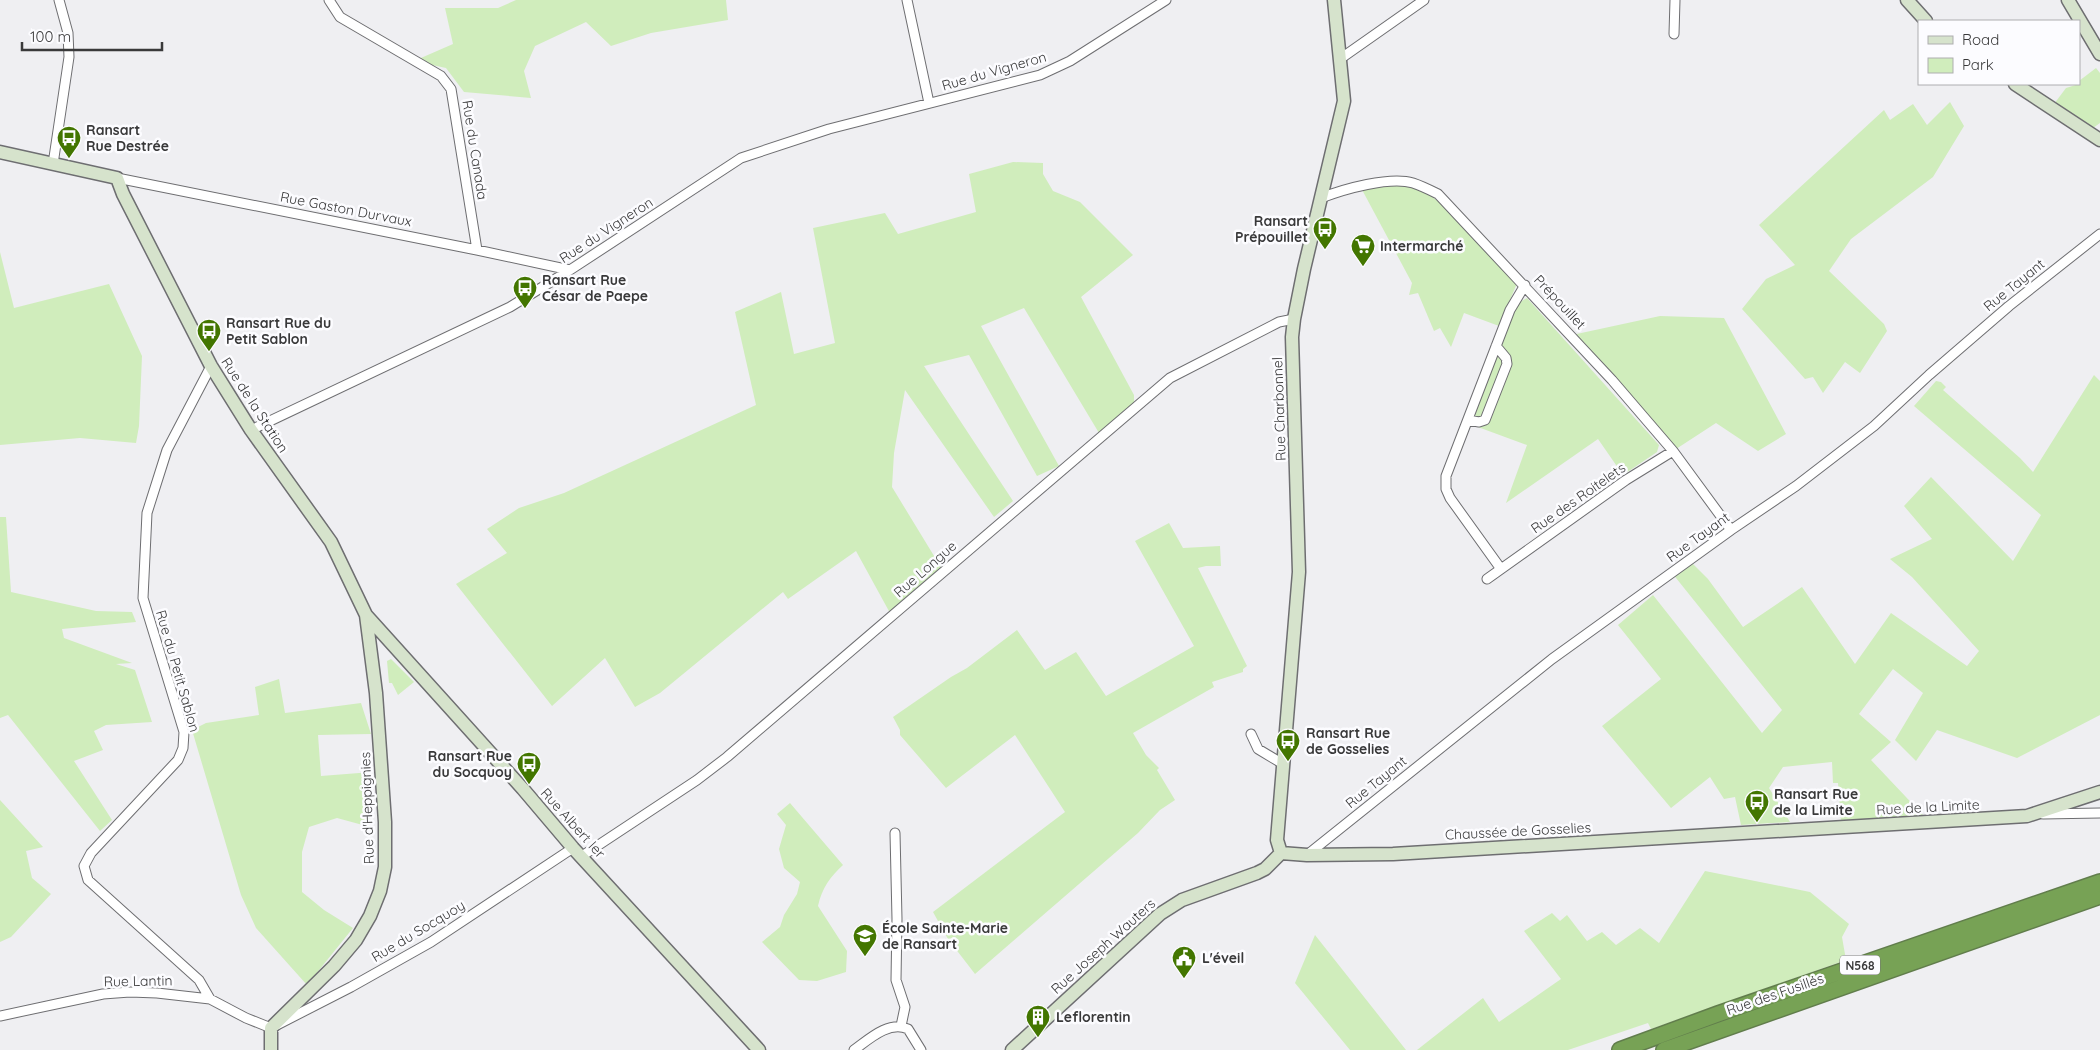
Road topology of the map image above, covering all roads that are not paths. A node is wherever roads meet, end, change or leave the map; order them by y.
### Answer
1 (59, 0) edge
2 (329, 0) edge
3 (907, 0) edge
4 (1166, 0) edge
5 (1334, 0) edge
6 (1424, 0) edge
7 (1675, 0) edge
8 (1907, 0) edge
9 (2068, 0) edge
10 (1925, 20) edge
11 (2080, 20) edge
12 (2080, 20) edge
13 (1674, 34) dead end
14 (2100, 54) edge
15 (1340, 59) junction
16 (2017, 85) edge
17 (929, 103) junction
18 (2100, 140) edge
19 (0, 152) edge
20 (53, 164) junction
21 (117, 178) junction
22 (1321, 198) junction
23 (2100, 234) edge
24 (477, 250) junction
25 (570, 270) junction
26 (1525, 285) junction
27 (1294, 319) junction
28 (1496, 346) junction
29 (211, 366) junction
30 (1468, 420) junction
31 (251, 430) junction
32 (1673, 451) junction
33 (1731, 530) junction
34 (1501, 569) junction
35 (1487, 579) dead end
36 (366, 615) junction
37 (1251, 734) dead end
38 (1283, 764) junction
39 (2100, 792) edge
40 (2100, 813) edge
41 (2037, 814) junction
42 (895, 834) dead end
43 (1731, 834) joint
44 (578, 852) junction
45 (1281, 853) junction
46 (1307, 855) junction
47 (2100, 882) edge
48 (2100, 896) edge
49 (210, 999) junction
50 (0, 1016) edge
51 (901, 1026) junction
52 (271, 1028) junction
53 (271, 1050) edge
54 (760, 1050) edge
55 (854, 1050) edge
56 (921, 1050) edge
57 (1012, 1050) edge
58 (1620, 1050) edge
59 (1664, 1050) edge

1 - 20 street
2 - 24 street, Rue du Canada
3 - 17 street, Rue du Vigneron
4 - 17 street, Rue du Vigneron
5 - 15 street, Rue Charbonnel
6 - 15 street
7 - 13 street
8 - 10 street
9 - 11 street
12 - 14 street
15 - 22 street, Rue Charbonnel
16 - 18 street
17 - 25 street, Rue du Vigneron
19 - 20 street
20 - 21 street
21 - 24 street, Rue Gaston Durvaux
21 - 29 street, Rue de la Station
22 - 26 street, Prépouillet
22 - 27 street, Rue Charbonnel
23 - 33 street, Rue Tayant
24 - 25 street, Rue Gaston Durvaux
25 - 31 street, Rue du Vigneron
26 - 28 street
26 - 32 street, Prépouillet
27 - 38 street, Rue Charbonnel
27 - 44 street, Rue Longue
28 - 30 street
28 - 30 street
29 - 31 street, Rue de la Station
29 - 49 street, Rue du Petit Sablon
30 - 34 street
31 - 36 street, Rue de la Station
32 - 33 street, Prépouillet
32 - 34 street, Rue des Roitelets
33 - 46 street, Rue Tayant
34 - 35 street, Rue des Roitelets
36 - 44 street, Rue Albert Ier
36 - 52 street, Rue d'Heppignies
37 - 38 street
38 - 45 street, Rue Charbonnel
39 - 41 street, Rue de la Limite
40 - 41 street, Rue de la Limite
41 - 43 street, Rue de la Limite
42 - 51 street
43 - 46 street, Chaussée de Gosselies
44 - 52 street, Rue du Socquoy
44 - 54 street, Rue Albert Ier
45 - 46 street
45 - 57 street, Rue Joseph Wauters
47 - 58 highway, Rue des Fusillés / N568
48 - 59 highway, Rue des Fusillés / N568
49 - 50 street, Rue Lantin
49 - 52 street, Rue Lantin
51 - 55 street
51 - 56 street
52 - 53 street

